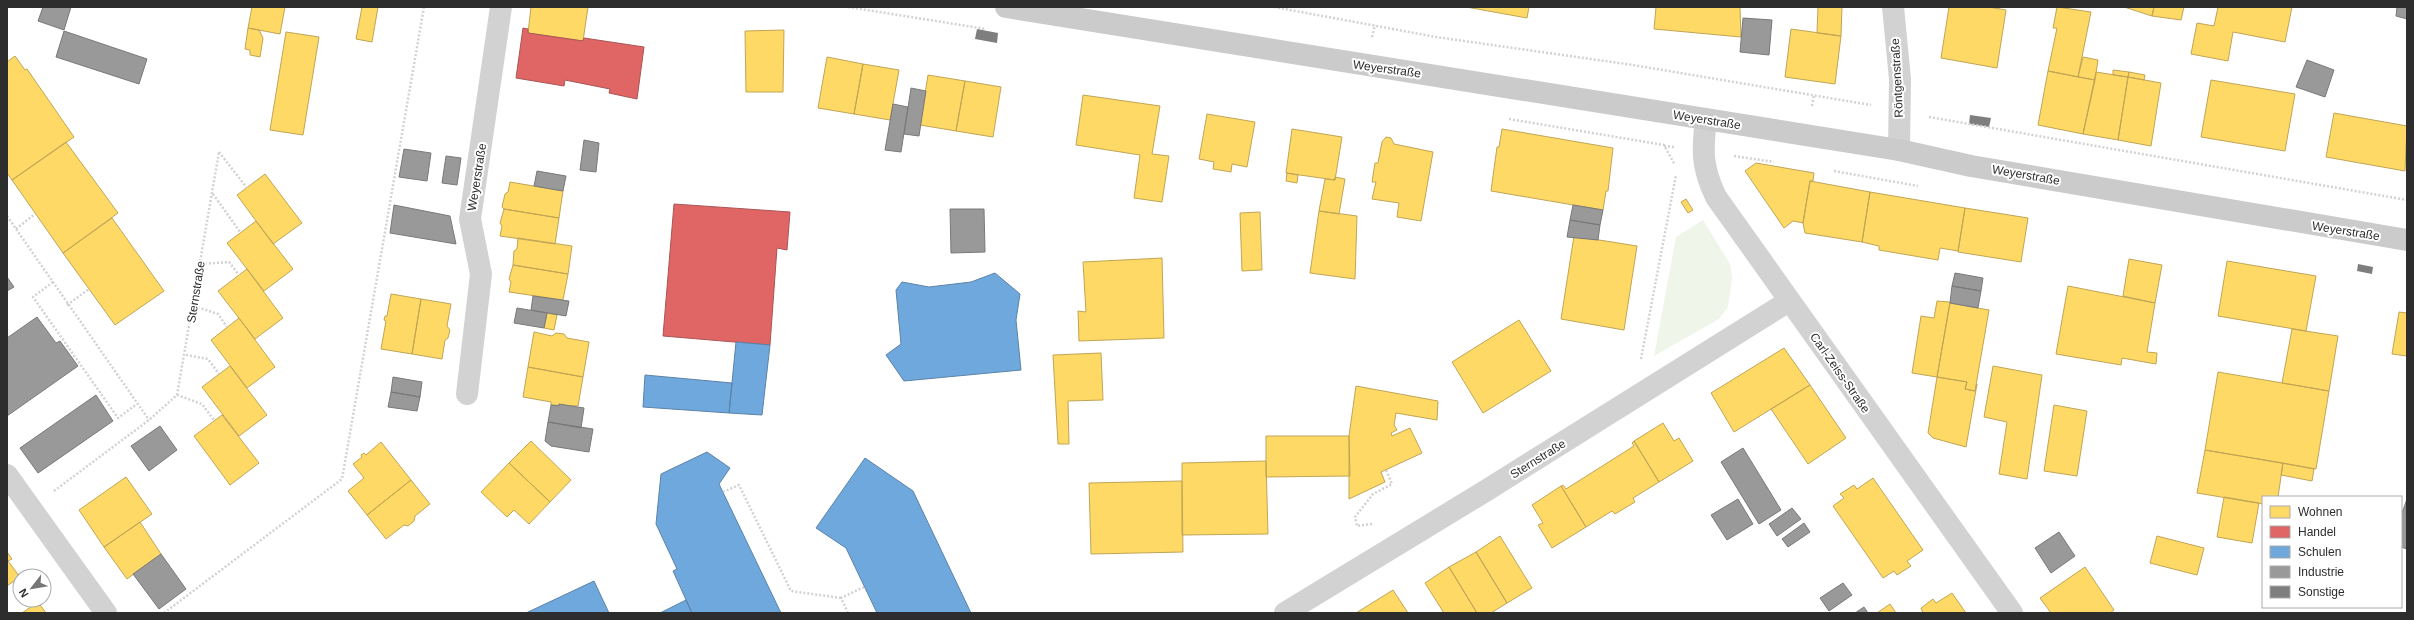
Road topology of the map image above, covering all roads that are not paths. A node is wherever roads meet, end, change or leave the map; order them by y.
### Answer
1 (501, 7) edge
2 (1006, 7) edge
3 (1893, 7) edge
4 (1706, 120) junction
5 (1899, 150) junction
6 (2407, 240) edge
7 (1789, 301) junction
8 (467, 394) dead end
9 (7, 475) edge
10 (106, 613) edge
11 (1285, 613) edge
12 (2012, 613) edge

1 - 8 street, Weyerstraße
2 - 4 main road, Weyerstraße
3 - 5 street, Röntgenstraße
4 - 5 main road, Weyerstraße
4 - 7 street, Carl-Zeiss-Straße
5 - 6 main road, Weyerstraße
7 - 11 street, Sternstraße
7 - 12 street, Carl-Zeiss-Straße
9 - 10 street

